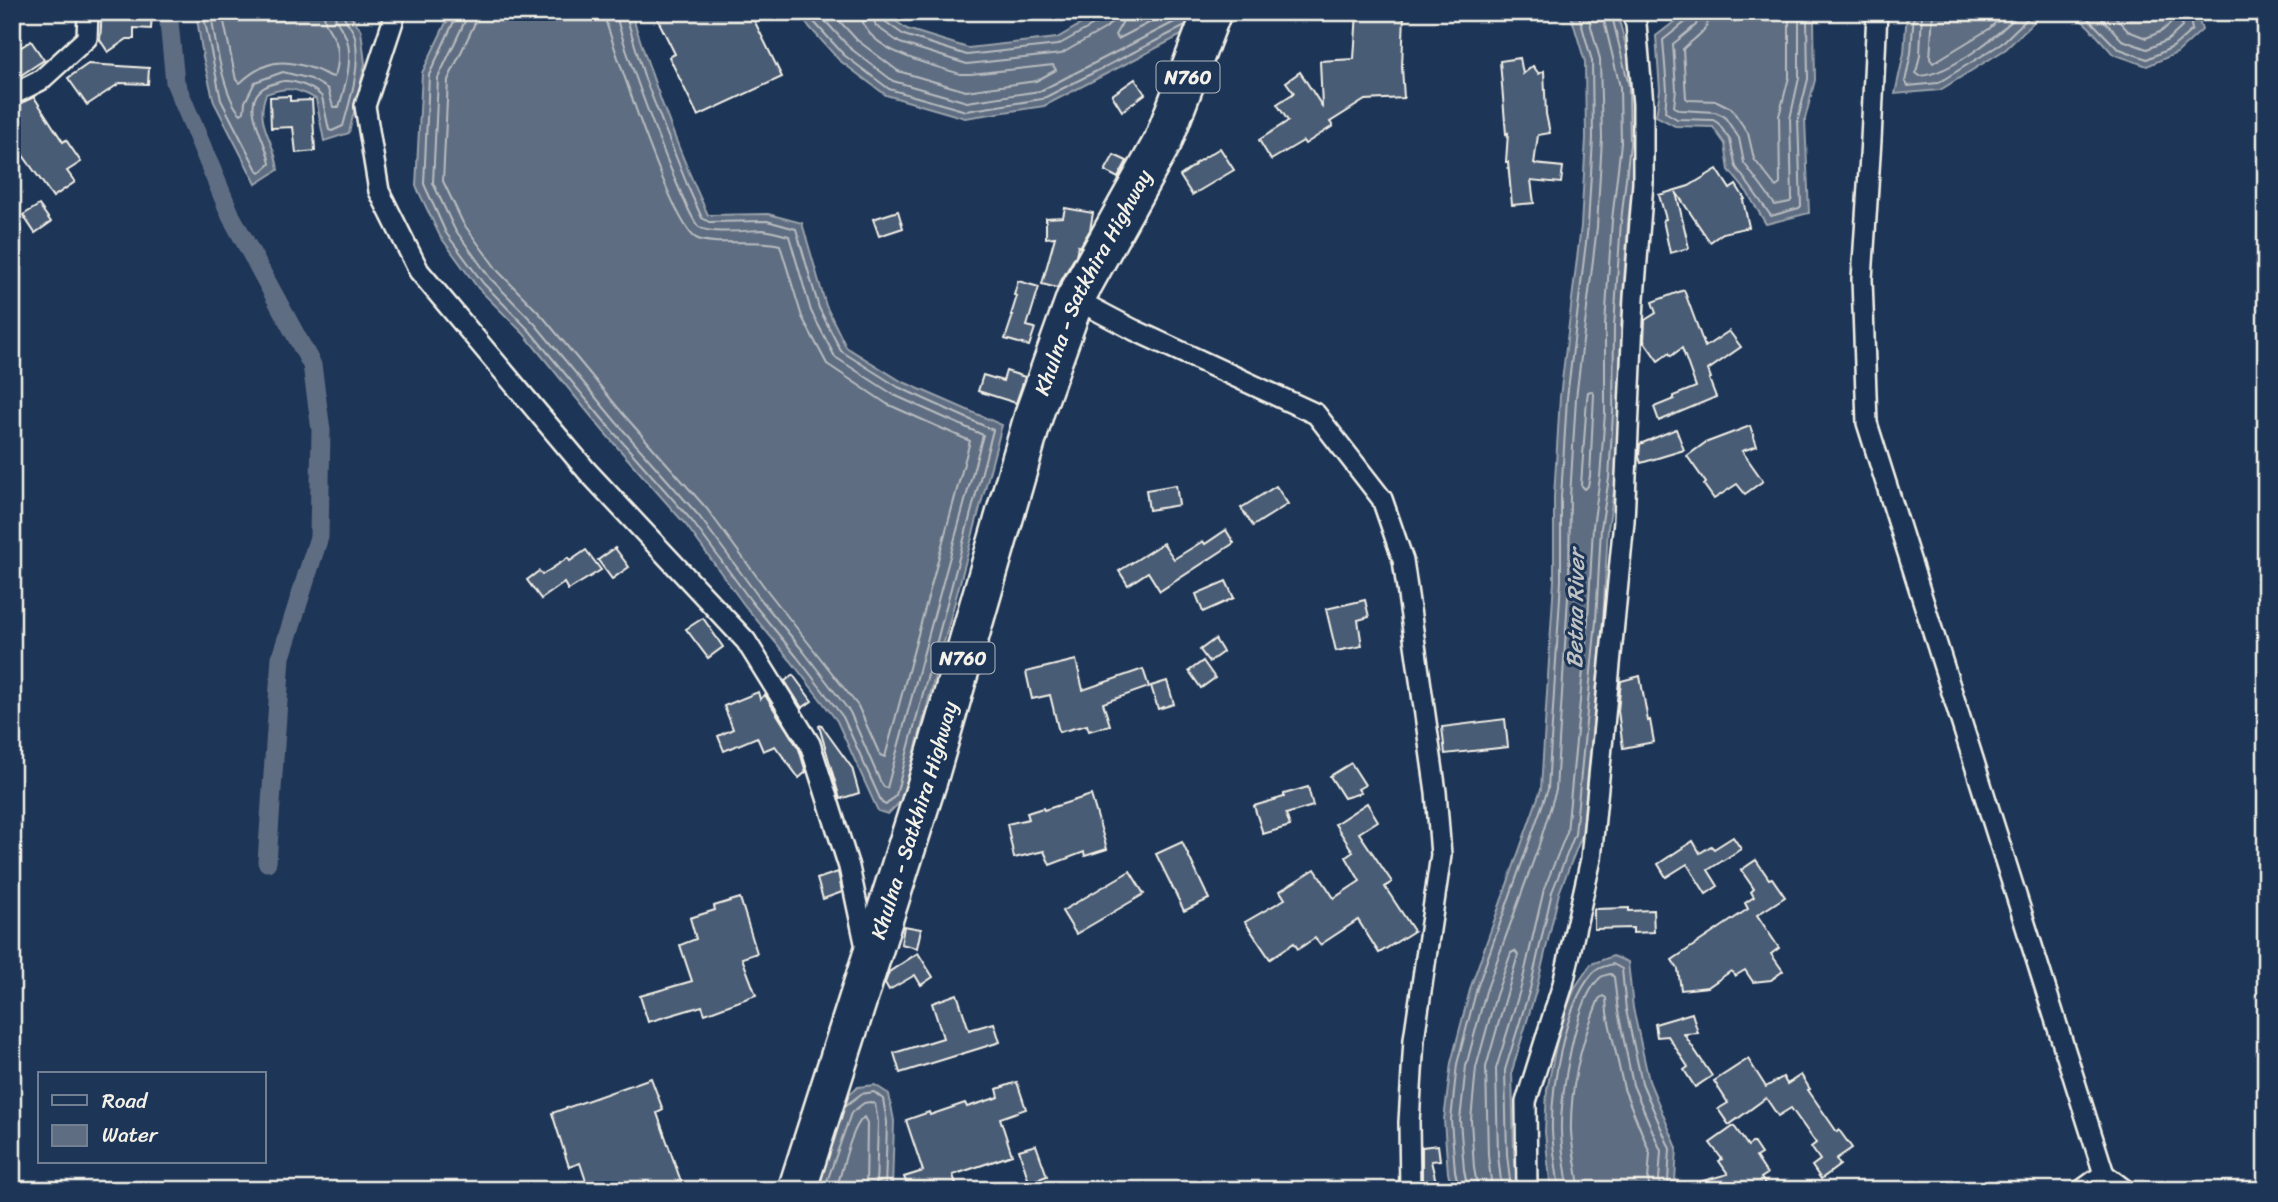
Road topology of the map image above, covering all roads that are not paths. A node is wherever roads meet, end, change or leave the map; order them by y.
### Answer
1 (88, 12) edge
2 (396, 12) edge
3 (1212, 12) edge
4 (1631, 12) edge
5 (1877, 12) edge
6 (12, 94) edge
7 (1075, 299) junction
8 (869, 961) junction
9 (2104, 1174) junction
10 (797, 1190) edge
11 (1410, 1190) edge
12 (1527, 1190) edge
13 (2082, 1190) edge
14 (2124, 1190) edge

1 - 6 street
2 - 8 street
3 - 7 highway, Khulna - Satkhira Highway / N760
4 - 12 street
5 - 9 street
7 - 8 highway, Khulna - Satkhira Highway / N760
7 - 11 street
8 - 10 highway, Khulna - Satkhira Highway / N760
9 - 13 street
9 - 14 street

